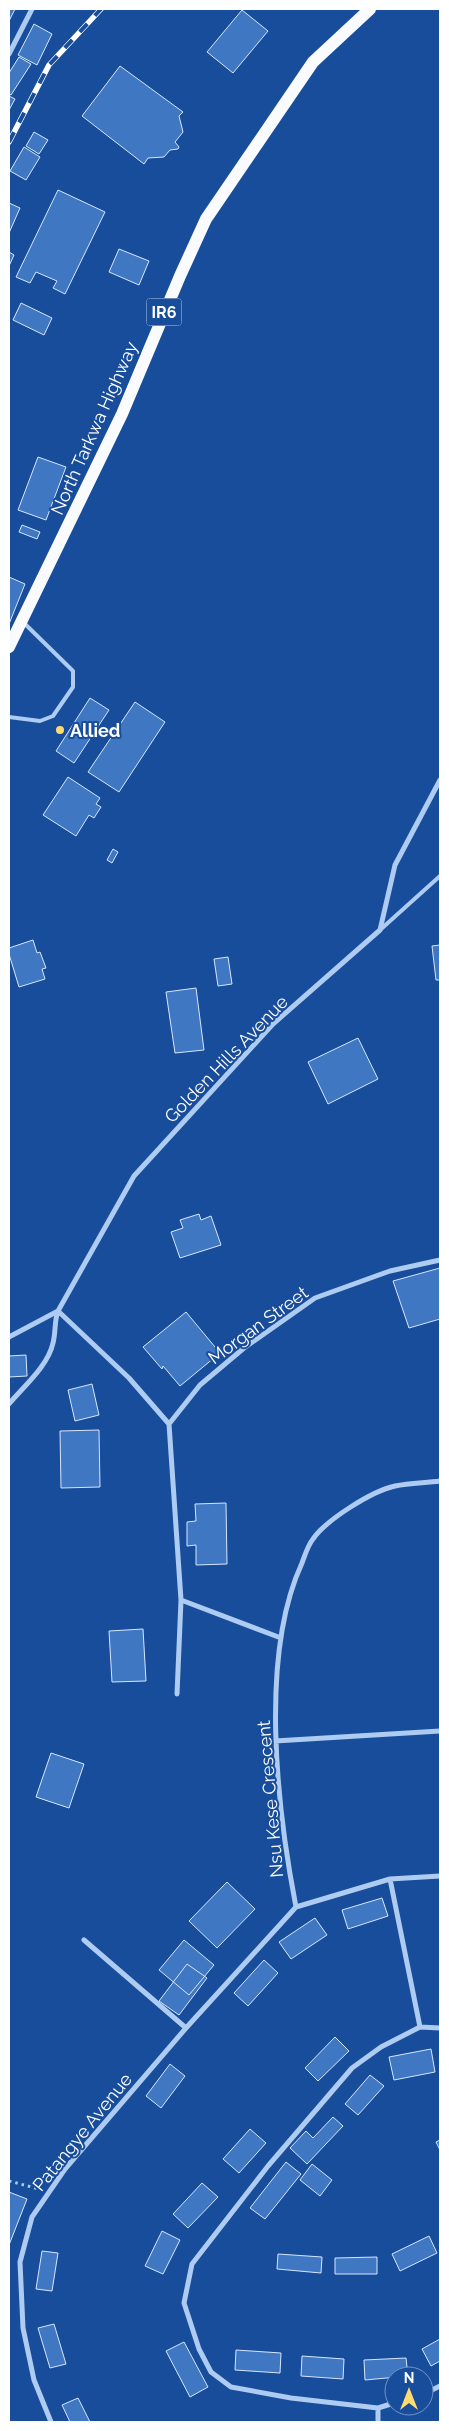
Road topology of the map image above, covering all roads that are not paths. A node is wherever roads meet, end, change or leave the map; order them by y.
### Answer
1 (32, 9) edge
2 (370, 9) edge
3 (9, 54) edge
4 (21, 621) junction
5 (9, 647) edge
6 (9, 717) edge
7 (440, 780) edge
8 (440, 876) edge
9 (380, 930) junction
10 (440, 1260) edge
11 (58, 1312) junction
12 (9, 1337) edge
13 (9, 1404) edge
14 (169, 1424) junction
15 (440, 1481) edge
16 (181, 1600) junction
17 (281, 1638) junction
18 (178, 1694) dead end
19 (440, 1731) edge
20 (274, 1742) junction
21 (440, 1876) edge
22 (390, 1879) junction
23 (296, 1907) junction
24 (84, 1940) dead end
25 (420, 2027) junction
26 (186, 2028) junction
27 (440, 2028) edge
28 (384, 2406) edge
29 (378, 2408) junction
30 (51, 2422) edge
31 (378, 2422) edge

1 - 3 street
2 - 4 main road, North Tarkwa Highway / IR6
4 - 5 main road, North Tarkwa Highway / IR6
4 - 6 lane
7 - 9 street
8 - 9 lane
9 - 11 street, Golden Hills Avenue
10 - 14 street, Morgan Street
11 - 12 street
11 - 13 street, Golden Hills Avenue
11 - 14 street
14 - 16 street
15 - 17 street, Nsu Kese Crescent
16 - 17 street
16 - 18 street
17 - 20 street, Nsu Kese Crescent
19 - 20 street
20 - 23 street, Nsu Kese Crescent
21 - 22 street
22 - 23 street
22 - 25 street
23 - 26 street, Patangye Avenue
24 - 26 street
25 - 27 street
25 - 29 street
26 - 30 street, Patangye Avenue
28 - 29 street
29 - 31 street

